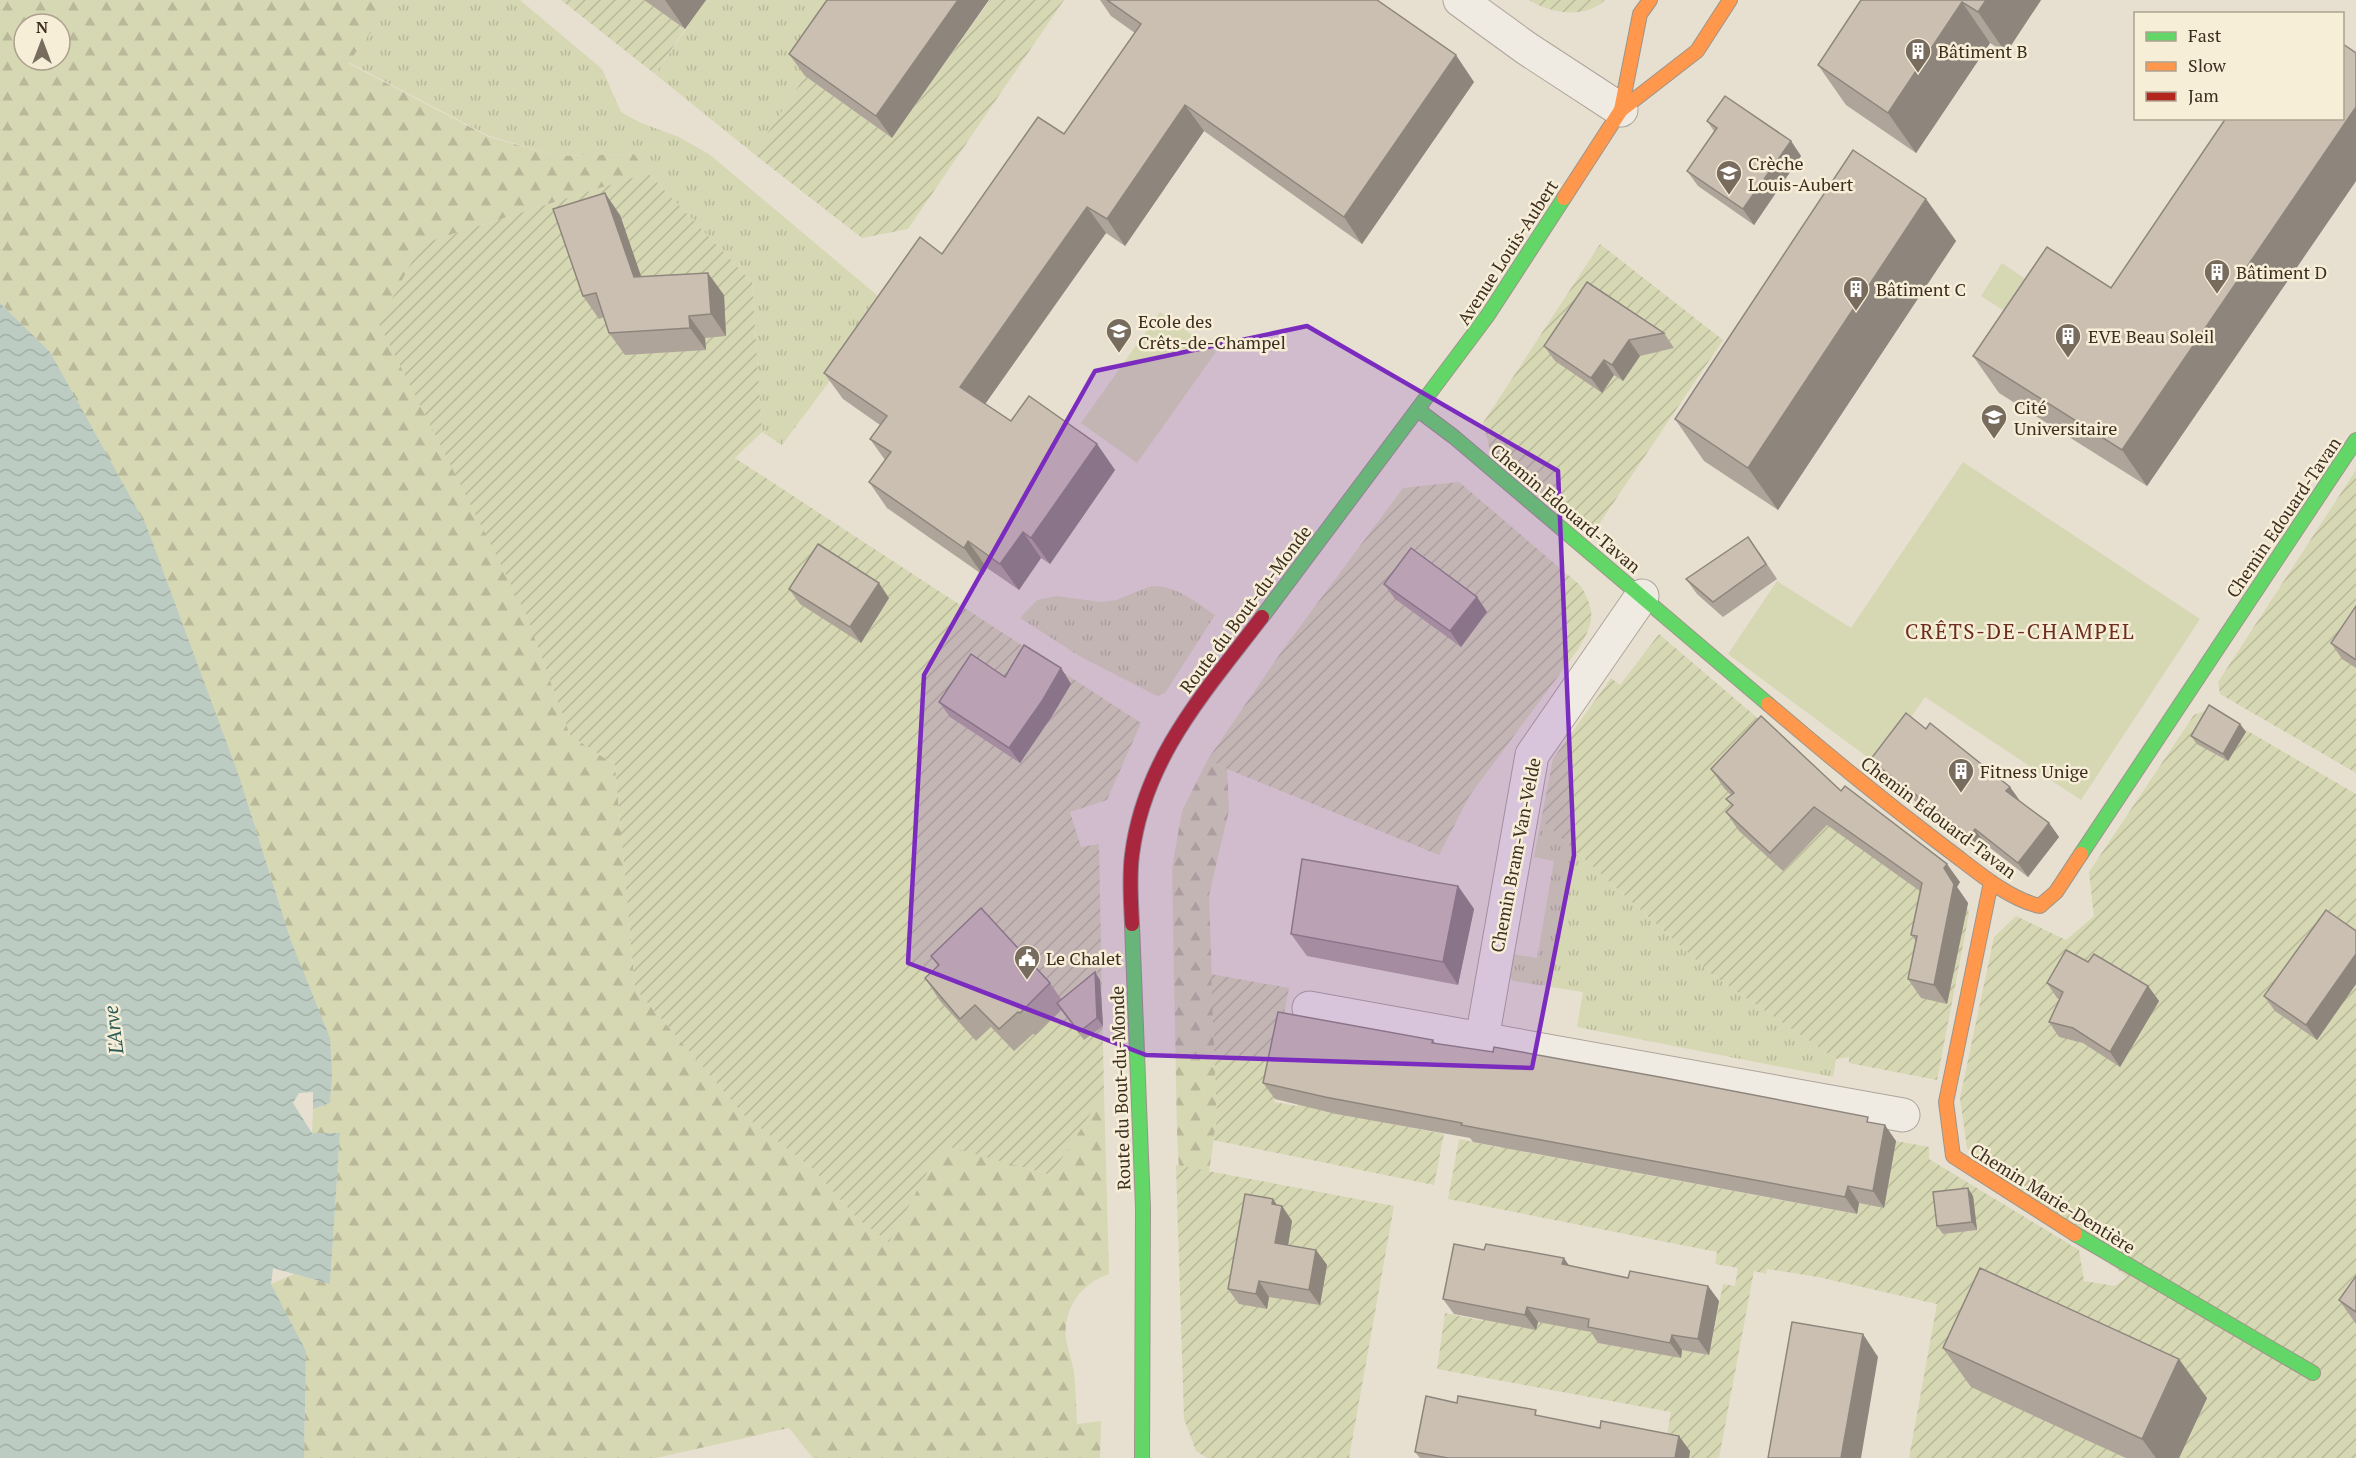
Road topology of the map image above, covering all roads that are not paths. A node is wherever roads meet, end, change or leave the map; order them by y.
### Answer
1 (1460, 0) edge
2 (1650, 0) edge
3 (1730, 0) edge
4 (1621, 110) junction
5 (1418, 410) junction
6 (2356, 440) edge
7 (1642, 596) junction
8 (1991, 882) junction
9 (1309, 1008) dead end
10 (1482, 1039) junction
11 (1903, 1115) dead end
12 (2313, 1373) dead end
13 (1142, 1458) edge

1 - 4 street
2 - 4 street, Avenue Louis-Aubert
3 - 4 street, Avenue Louis-Aubert
4 - 5 street, Avenue Louis-Aubert
5 - 7 street, Chemin Edouard-Tavan
5 - 13 street, Route du Bout-du-Monde
6 - 8 street, Chemin Edouard-Tavan
7 - 8 street, Chemin Edouard-Tavan
7 - 10 street, Chemin Bram-Van-Velde
8 - 12 street, Chemin Marie-Dentière
9 - 10 street
10 - 11 street

